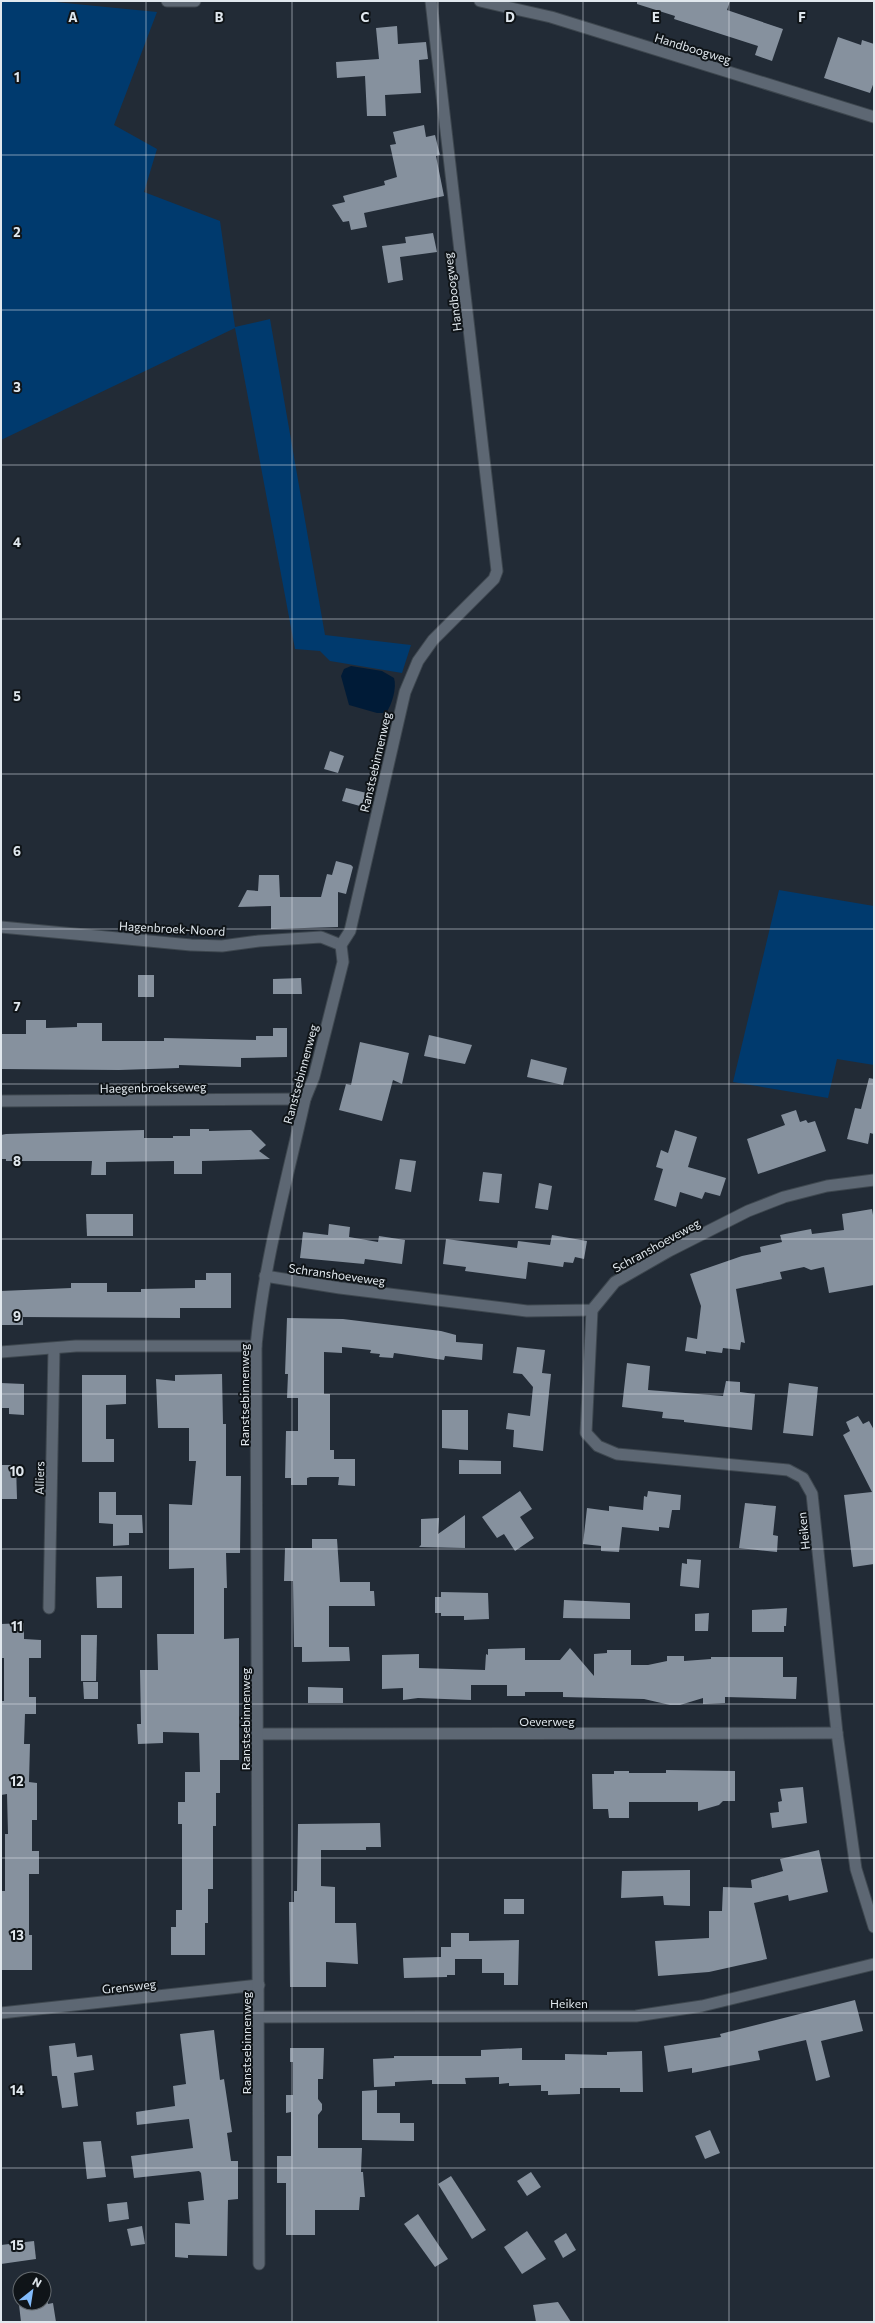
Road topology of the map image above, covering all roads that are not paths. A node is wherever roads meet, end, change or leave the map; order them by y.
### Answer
1 (167, 1) edge
2 (195, 1) edge
3 (431, 1) edge
4 (480, 1) edge
5 (874, 117) edge
6 (494, 580) joint
7 (1, 927) edge
8 (341, 945) junction
9 (305, 1098) junction
10 (1, 1101) edge
11 (874, 1180) edge
12 (265, 1276) junction
13 (592, 1310) junction
14 (256, 1346) junction
15 (54, 1349) junction
16 (1, 1352) edge
17 (49, 1608) dead end
18 (837, 1733) junction
19 (257, 1734) junction
20 (874, 1928) edge
21 (874, 1964) edge
22 (259, 1985) junction
23 (1, 2013) edge
24 (259, 2017) junction
25 (259, 2264) dead end

1 - 2 street
3 - 6 street, Handboogweg
4 - 5 street, Handboogweg
6 - 8 street, Ranstsebinnenweg
7 - 8 street, Hagenbroek-Noord
8 - 9 street, Ranstsebinnenweg
9 - 10 street, Haegenbroekseweg
9 - 12 street, Ranstsebinnenweg
11 - 13 street, Schranshoeveweg
12 - 13 street, Schranshoeveweg
12 - 14 street, Ranstsebinnenweg
13 - 18 street, Heiken
14 - 15 street
14 - 19 street, Ranstsebinnenweg
15 - 16 street
15 - 17 street, Alliers
18 - 19 street, Oeverweg
18 - 20 street, Heiken
19 - 22 street, Ranstsebinnenweg
21 - 24 street, Heiken
22 - 23 street, Grensweg
22 - 24 street, Ranstsebinnenweg
24 - 25 street, Ranstsebinnenweg

